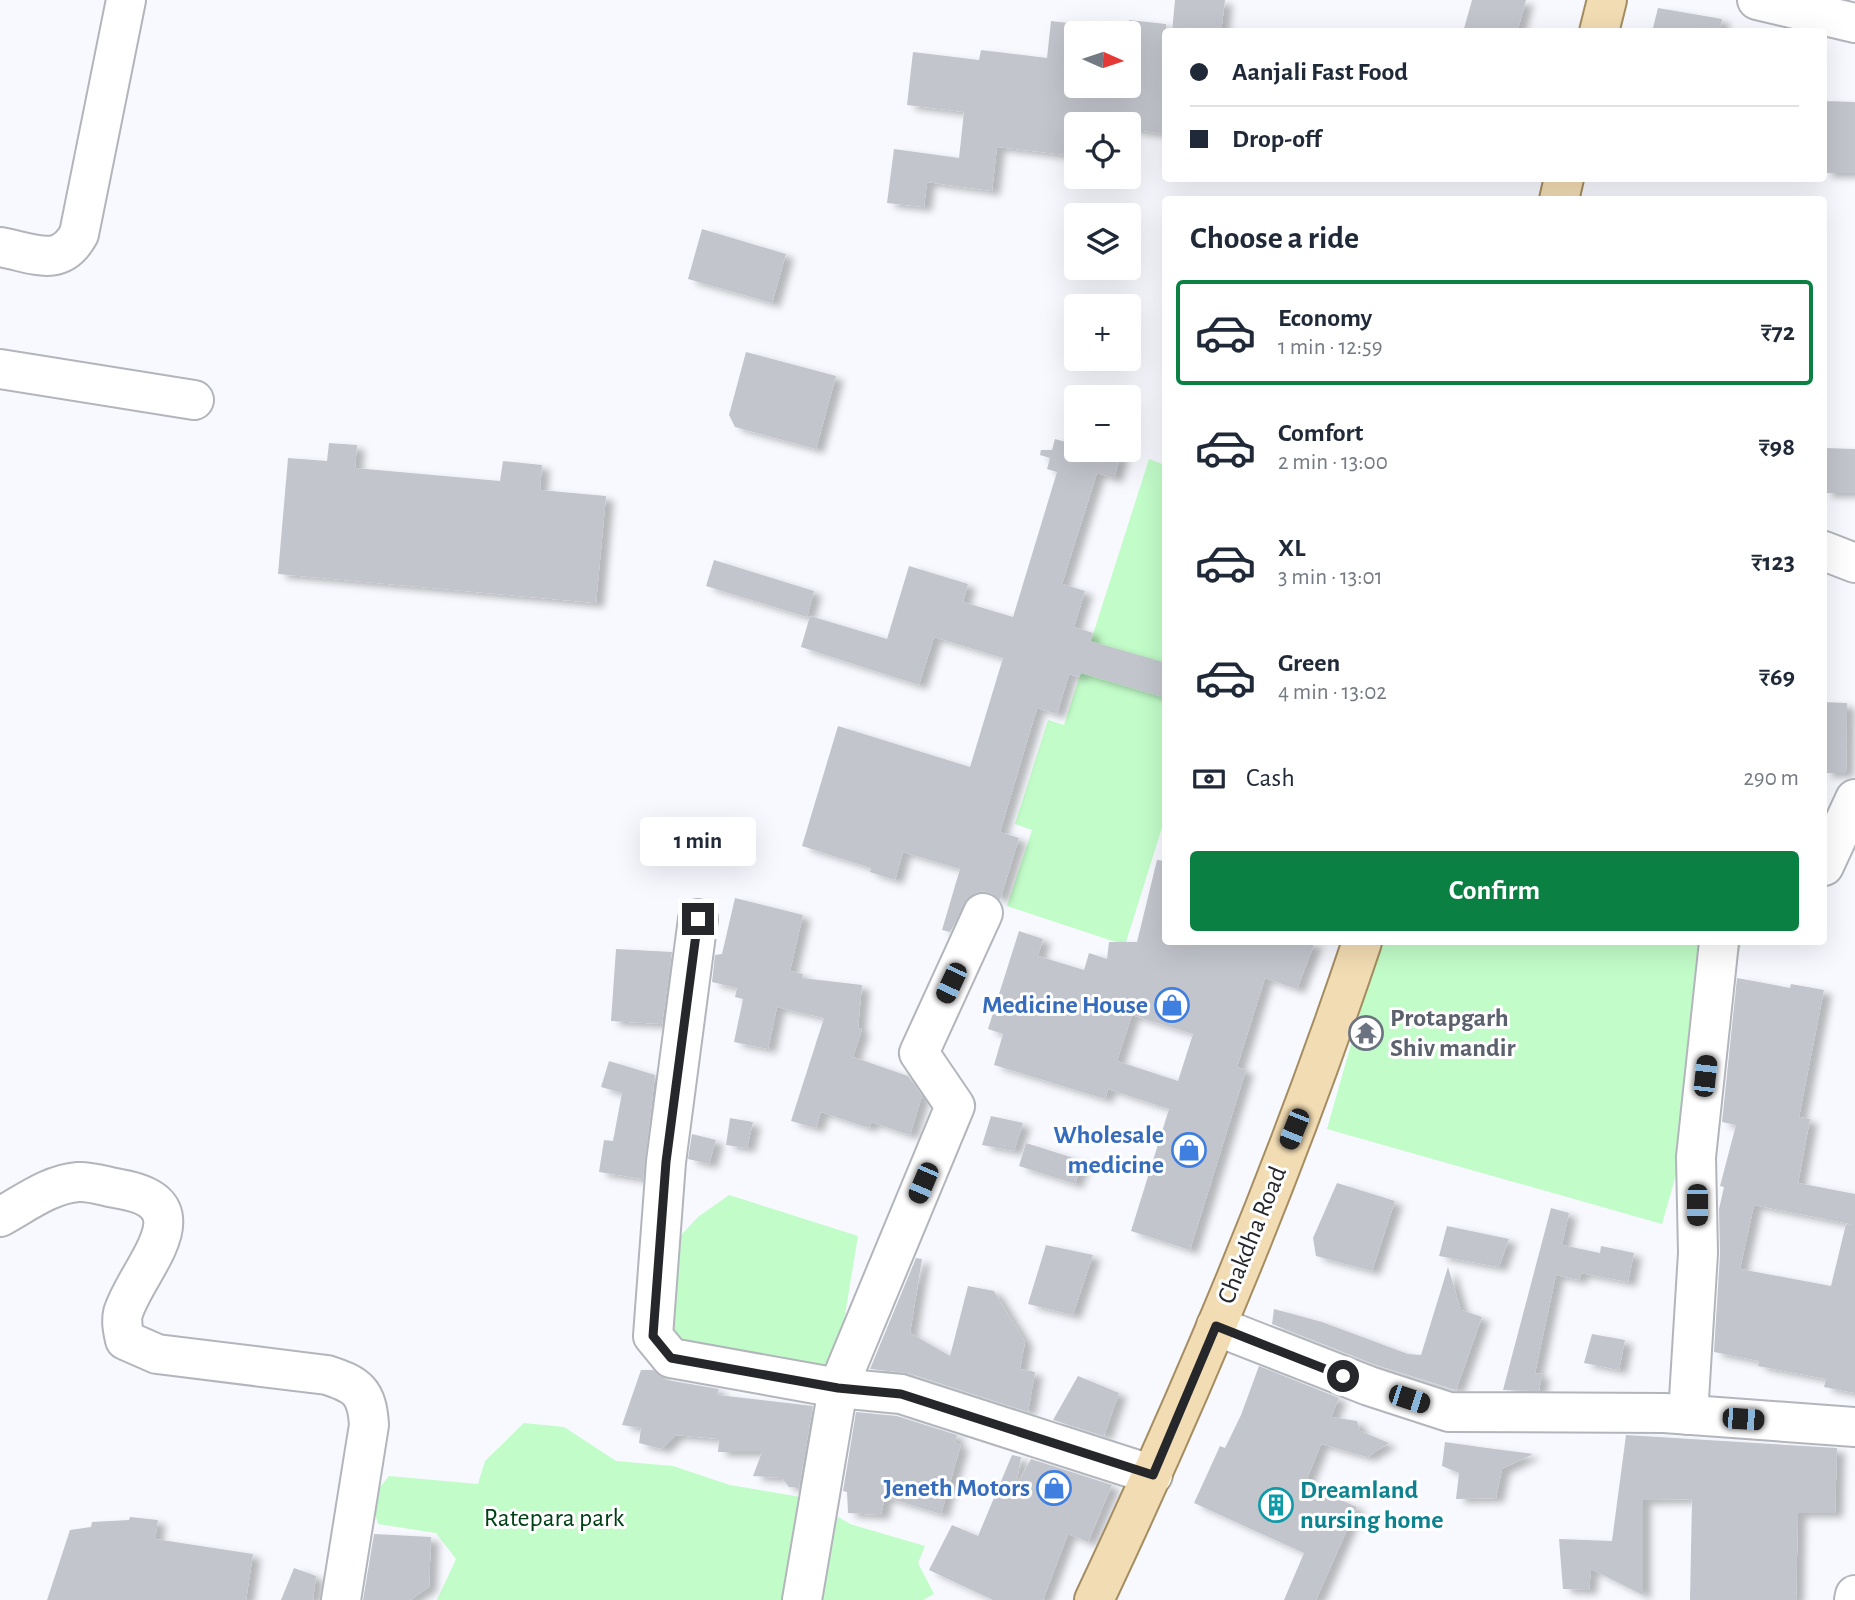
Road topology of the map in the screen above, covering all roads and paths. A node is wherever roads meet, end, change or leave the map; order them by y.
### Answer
1 (126, 0) edge
2 (1607, 0) edge
3 (1757, 0) edge
4 (1855, 23) edge
5 (1600, 28) edge
6 (0, 247) edge
7 (0, 369) edge
8 (194, 400) dead end
9 (1827, 552) edge
10 (1855, 563) edge
11 (1855, 799) edge
12 (1827, 860) edge
13 (984, 913) dead end
14 (698, 919) dead end
15 (1361, 945) edge
16 (1719, 945) edge
17 (0, 1217) edge
18 (1216, 1326) junction
19 (838, 1388) junction
20 (1688, 1415) junction
21 (1855, 1427) edge
22 (1153, 1475) junction
23 (341, 1600) edge
24 (802, 1600) edge
25 (1094, 1600) edge

1 - 6 street
2 - 5 main road
3 - 4 street
7 - 8 street
9 - 10 street
11 - 12 street
13 - 19 street
14 - 19 street
15 - 18 main road, Chakdha Road
16 - 20 street
17 - 23 street
18 - 20 street
18 - 22 main road, Chakdha Road
19 - 22 street
19 - 24 street
20 - 21 street
22 - 25 main road, Chakdha Road

